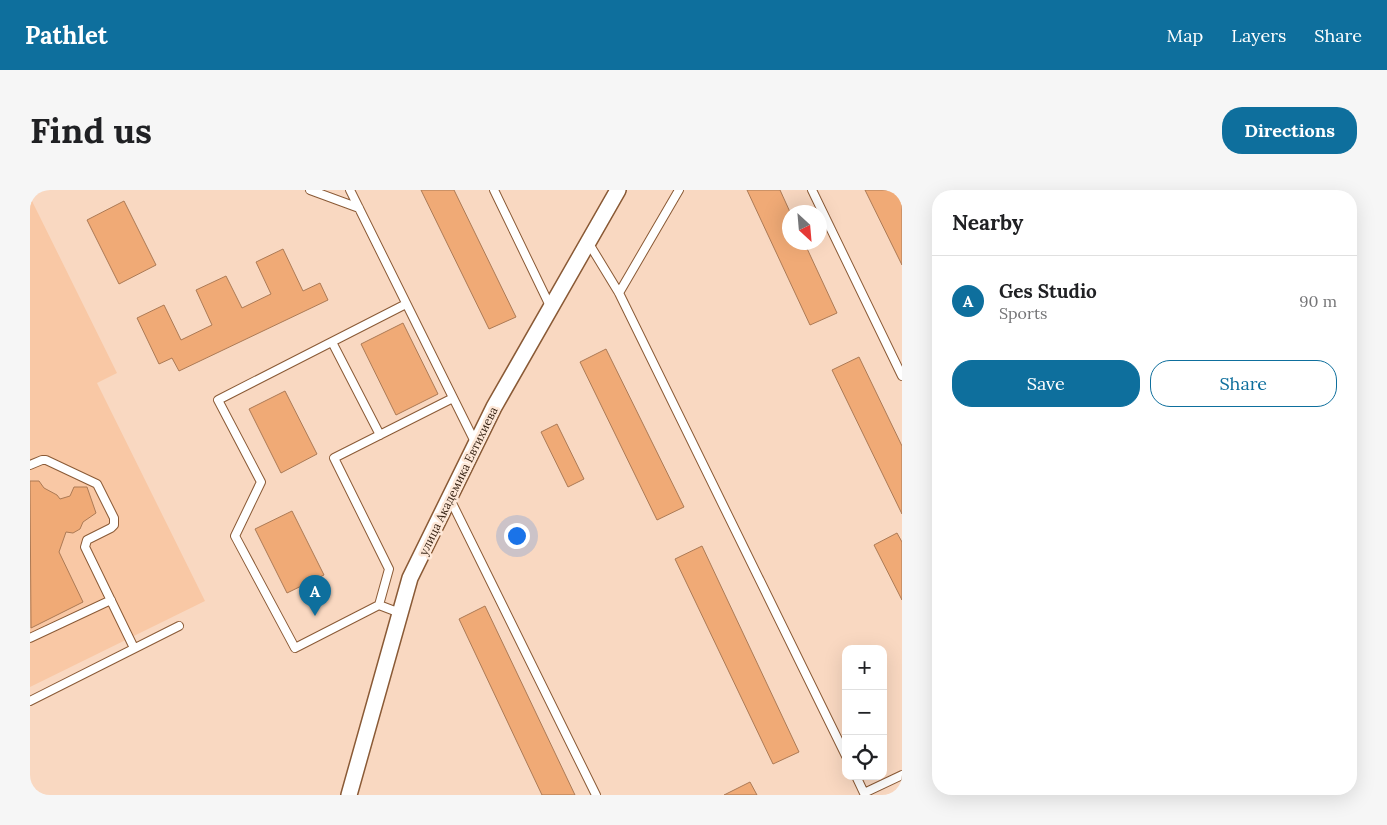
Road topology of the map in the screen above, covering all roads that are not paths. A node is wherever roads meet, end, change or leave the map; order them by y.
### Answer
1 (310, 190) edge
2 (350, 190) edge
3 (494, 190) edge
4 (618, 190) edge
5 (679, 190) edge
6 (812, 190) edge
7 (359, 208) junction
8 (588, 242) junction
9 (620, 293) junction
10 (406, 304) junction
11 (551, 308) junction
12 (332, 342) junction
13 (902, 376) edge
14 (453, 398) junction
15 (380, 435) junction
16 (476, 444) junction
17 (30, 465) edge
18 (449, 498) junction
19 (111, 600) junction
20 (379, 605) junction
21 (400, 613) junction
22 (179, 626) dead end
23 (30, 638) edge
24 (134, 648) junction
25 (30, 701) edge
26 (842, 748) edge
27 (902, 775) edge
28 (858, 780) edge
29 (349, 795) edge
30 (596, 795) edge

1 - 7 lane
2 - 7 lane
3 - 11 lane
4 - 8 street, улица Академика Евтихиева
5 - 9 lane
6 - 13 lane
7 - 10 lane
8 - 9 lane
8 - 11 street, улица Академика Евтихиева
9 - 26 lane
10 - 12 lane
10 - 14 lane
11 - 16 street, улица Академика Евтихиева
12 - 15 lane
12 - 20 lane
14 - 15 lane
14 - 16 lane
15 - 20 lane
16 - 18 street, улица Академика Евтихиева
17 - 19 lane
18 - 21 street, улица Академика Евтихиева
18 - 30 lane
19 - 23 lane
19 - 24 lane
20 - 21 lane
21 - 29 street, улица Академика Евтихиева
22 - 24 lane
24 - 25 lane
27 - 28 lane

